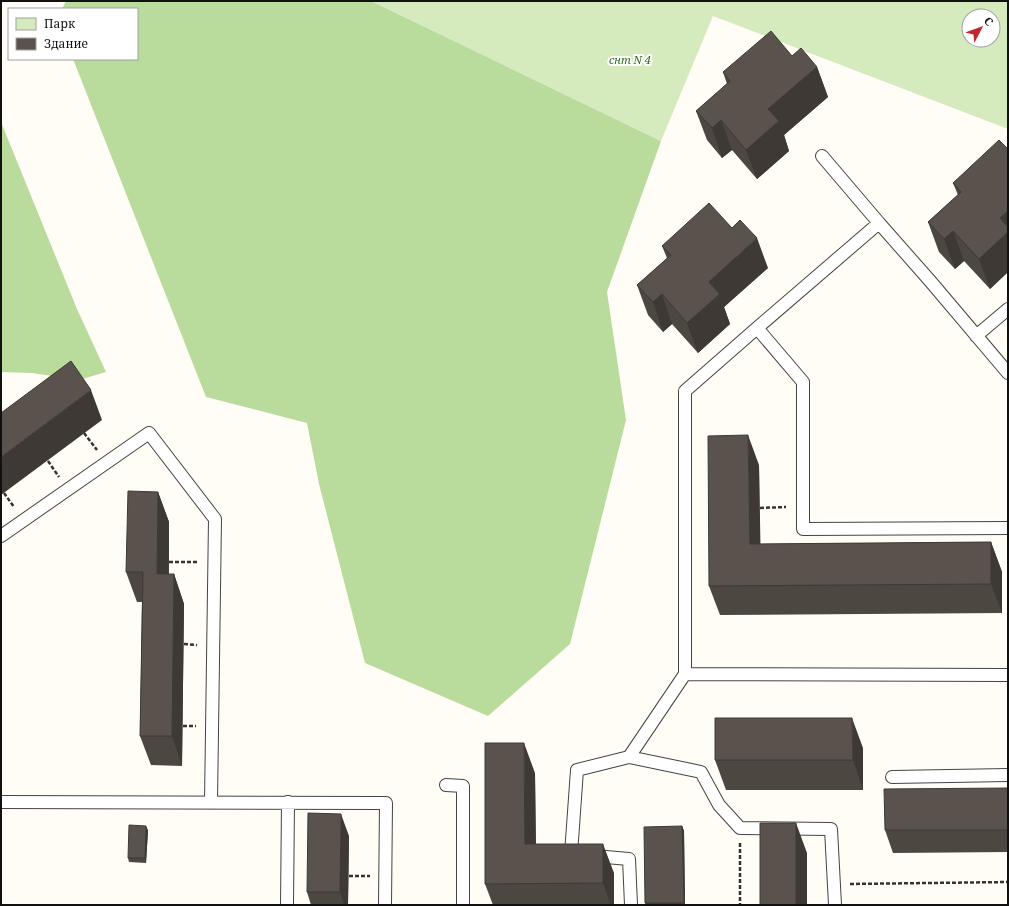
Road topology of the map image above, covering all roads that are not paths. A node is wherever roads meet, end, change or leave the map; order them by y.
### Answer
1 (822, 156) dead end
2 (879, 223) junction
3 (1008, 309) edge
4 (757, 328) junction
5 (976, 336) junction
6 (1008, 373) edge
7 (1008, 528) edge
8 (1, 536) edge
9 (685, 674) junction
10 (1008, 675) edge
11 (628, 757) junction
12 (1008, 775) edge
13 (892, 777) dead end
14 (446, 785) dead end
15 (1, 802) edge
16 (211, 802) junction
17 (288, 802) junction
18 (287, 905) edge
19 (385, 905) edge
20 (463, 905) edge
21 (631, 905) edge
22 (834, 905) edge

1 - 2 lane
2 - 4 lane
2 - 5 lane
3 - 5 lane
4 - 7 lane
4 - 9 lane
5 - 6 lane
8 - 16 lane
9 - 10 lane
9 - 11 lane
11 - 21 lane
11 - 22 lane
12 - 13 lane
14 - 20 lane
15 - 16 lane
16 - 17 lane
17 - 18 lane
17 - 19 lane

